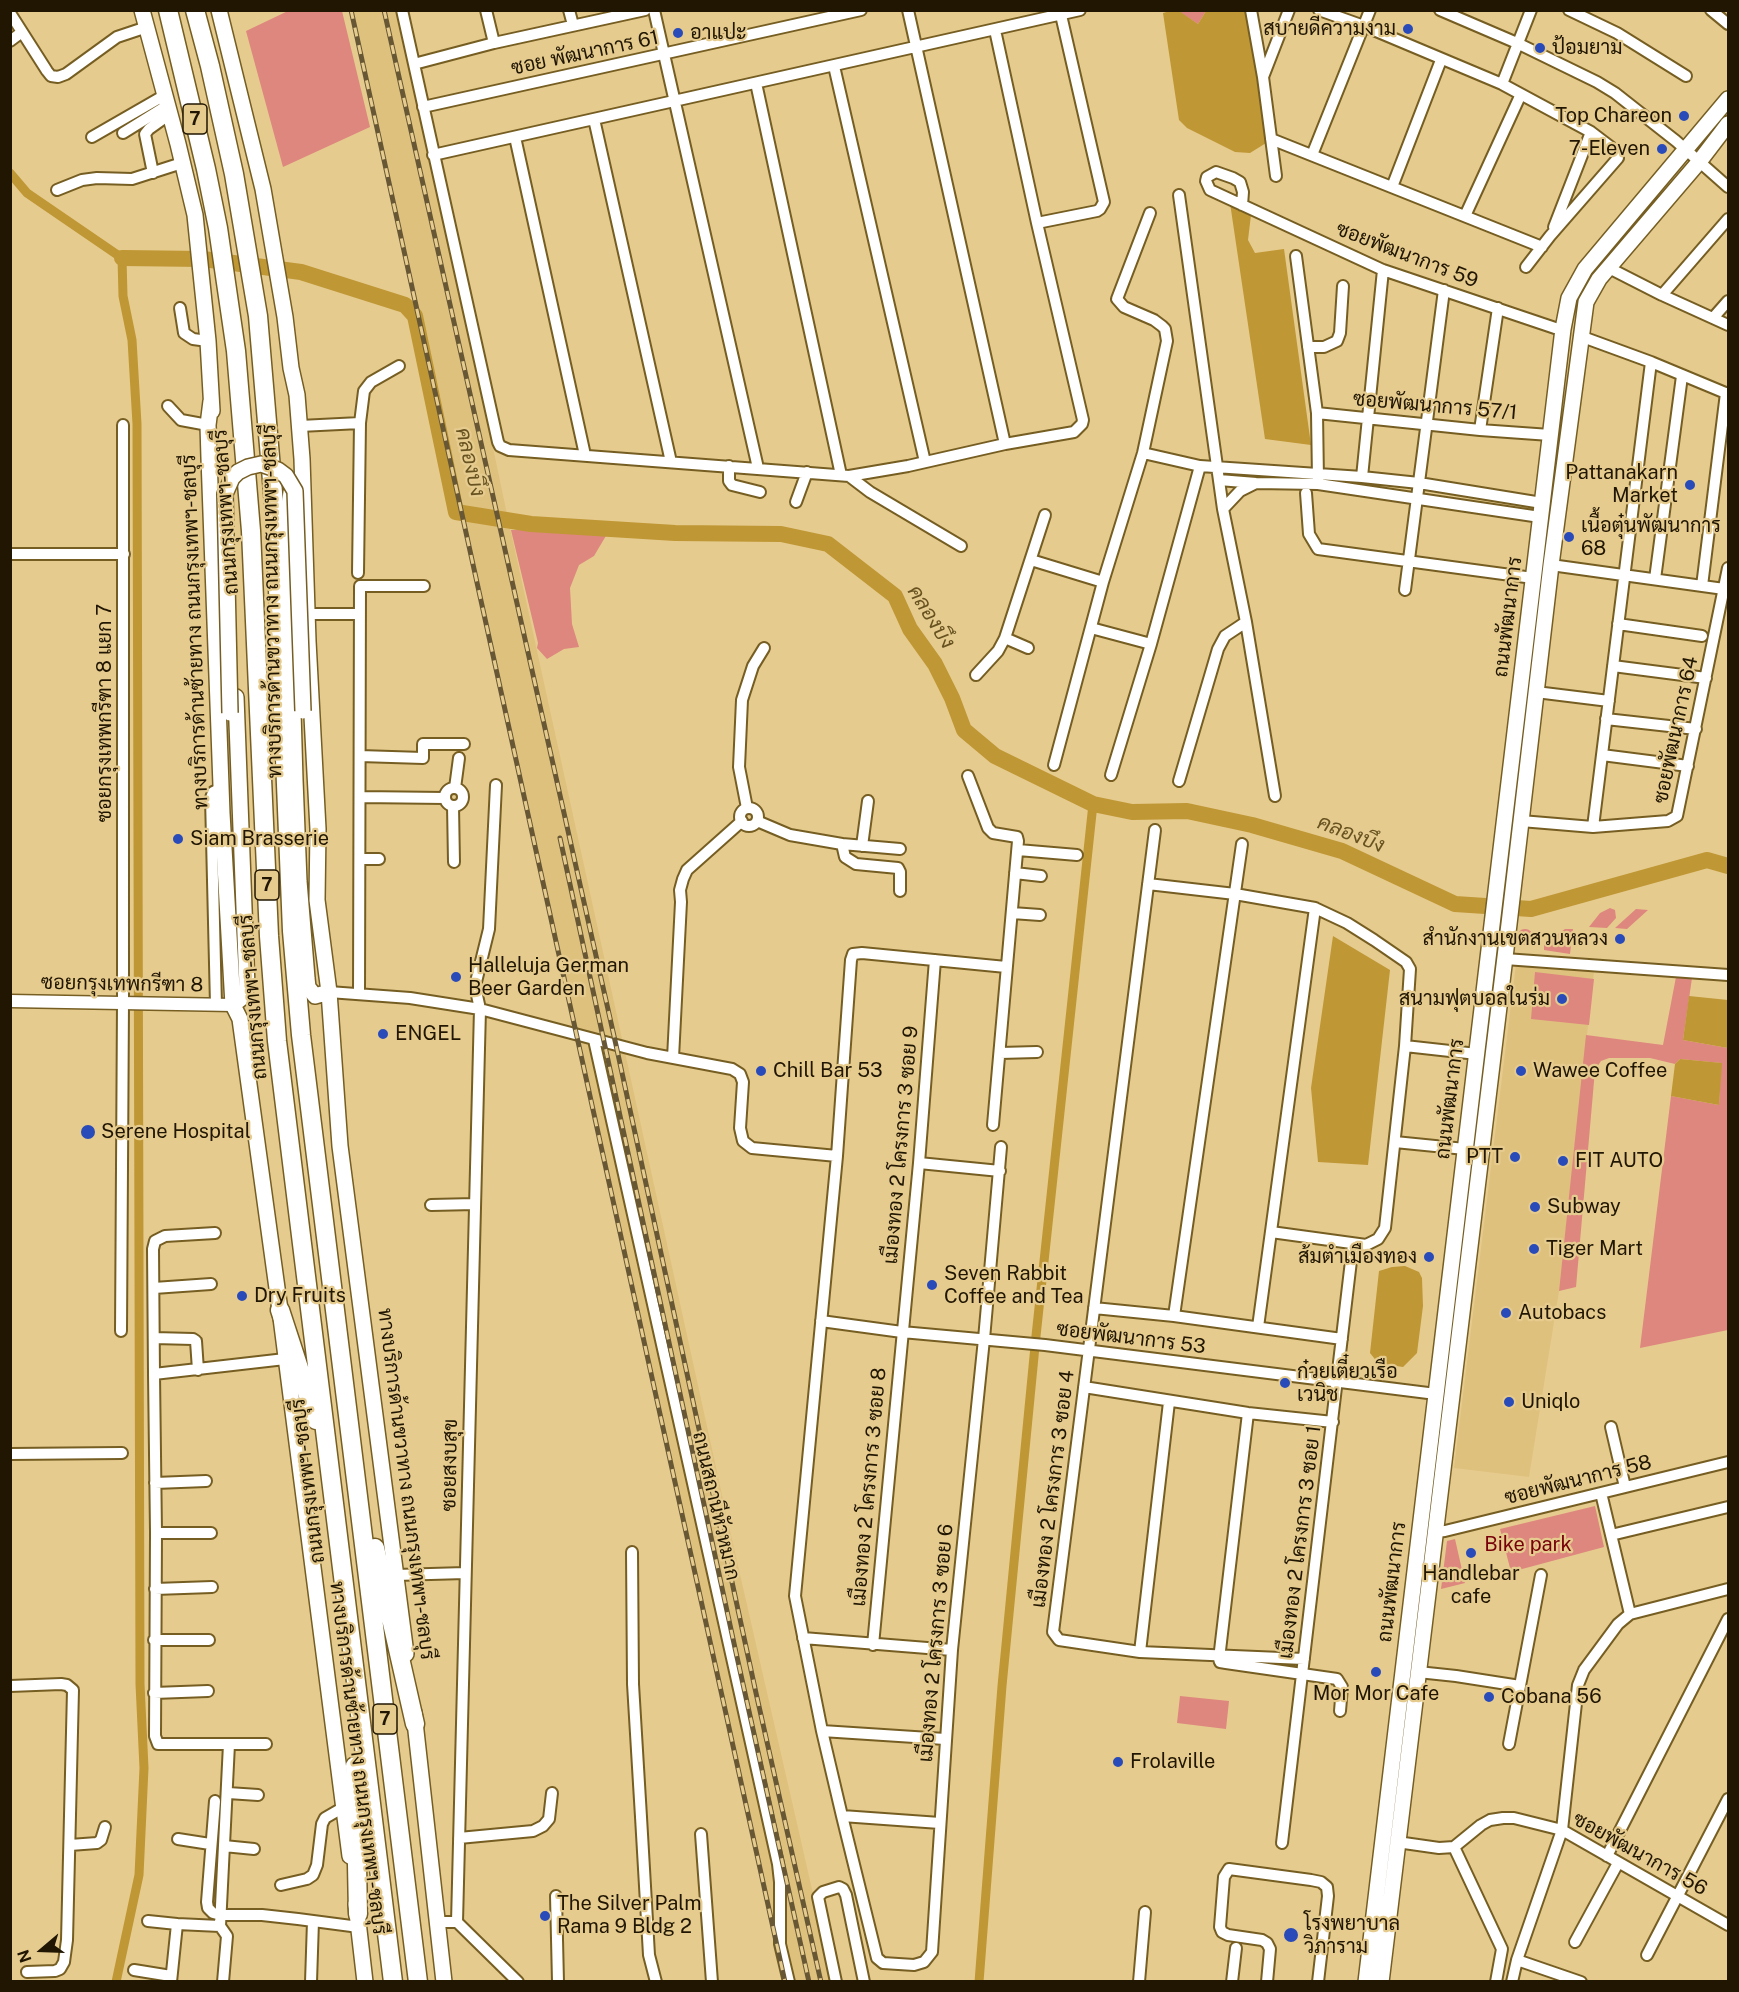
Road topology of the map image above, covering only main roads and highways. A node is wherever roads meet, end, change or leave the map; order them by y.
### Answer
1 (142, 10) edge
2 (168, 10) edge
3 (195, 10) edge
4 (219, 10) edge
5 (1728, 99) edge
6 (1728, 124) edge
7 (291, 368) junction
8 (211, 401) junction
9 (1551, 565) junction
10 (1534, 570) junction
11 (225, 862) junction
12 (316, 900) junction
13 (227, 901) junction
14 (244, 901) junction
15 (247, 976) junction
16 (231, 987) junction
17 (329, 992) junction
18 (233, 1005) junction
19 (1471, 1100) junction
20 (1487, 1103) junction
21 (280, 1310) junction
22 (1453, 1390) junction
23 (1436, 1394) junction
24 (354, 1456) junction
25 (329, 1458) junction
26 (1427, 1531) junction
27 (355, 1684) junction
28 (415, 1724) junction
29 (358, 1920) junction
30 (366, 1982) edge
31 (393, 1982) edge
32 (418, 1982) edge
33 (444, 1982) edge
34 (1366, 1982) edge
35 (1381, 1982) edge

1 - 8 main road, ทางบริการด้านซ้ายทาง ถนนกรุงเทพฯ-ชลบุรี
2 - 25 highway, ถนนกรุงเทพฯ-ชลบุรี / 7
3 - 24 highway, 7
4 - 7 main road, ทางบริการด้านขวาทาง ถนนกรุงเทพฯ-ชลบุรี
5 - 10 main road, ถนนพัฒนาการ
6 - 9 main road, ถนนพัฒนาการ
7 - 12 main road, ทางบริการด้านขวาทาง ถนนกรุงเทพฯ-ชลบุรี
7 - 17 main road, ทางบริการด้านขวาทาง ถนนกรุงเทพฯ-ชลบุรี
8 - 11 main road, ทางบริการด้านซ้ายทาง ถนนกรุงเทพฯ-ชลบุรี
8 - 14 main road, ทางบริการด้านซ้ายทาง ถนนกรุงเทพฯ-ชลบุรี
9 - 10 main road
9 - 20 main road, ถนนพัฒนาการ
10 - 19 main road, ถนนพัฒนาการ
11 - 12 main road, bridge
11 - 13 main road, ทางบริการด้านซ้ายทาง ถนนกรุงเทพฯ-ชลบุรี
12 - 17 main road, ทางบริการด้านขวาทาง ถนนกรุงเทพฯ-ชลบุรี
13 - 14 main road
13 - 16 main road, ทางบริการด้านซ้ายทาง ถนนกรุงเทพฯ-ชลบุรี
14 - 15 main road, ทางบริการด้านซ้ายทาง ถนนกรุงเทพฯ-ชลบุรี
15 - 16 main road
15 - 18 main road, ทางบริการด้านซ้ายทาง ถนนกรุงเทพฯ-ชลบุรี
16 - 18 main road, ทางบริการด้านซ้ายทาง ถนนกรุงเทพฯ-ชลบุรี
17 - 28 main road, ทางบริการด้านขวาทาง ถนนกรุงเทพฯ-ชลบุรี
18 - 21 main road, ทางบริการด้านซ้ายทาง ถนนกรุงเทพฯ-ชลบุรี
19 - 20 main road
19 - 23 main road, ถนนพัฒนาการ
20 - 22 main road, ถนนพัฒนาการ
21 - 25 highway
21 - 29 main road, ทางบริการด้านซ้ายทาง ถนนกรุงเทพฯ-ชลบุรี
22 - 23 main road
22 - 26 main road, ถนนพัฒนาการ
23 - 26 main road, ถนนพัฒนาการ
24 - 28 highway
24 - 32 highway, 7
25 - 27 highway, ถนนกรุงเทพฯ-ชลบุรี / 7
26 - 34 main road, ถนนพัฒนาการ
26 - 35 main road, ถนนพัฒนาการ
27 - 29 highway
27 - 31 highway, ถนนกรุงเทพฯ-ชลบุรี / 7
28 - 33 main road, ทางบริการด้านขวาทาง ถนนกรุงเทพฯ-ชลบุรี
29 - 30 main road, ทางบริการด้านซ้ายทาง ถนนกรุงเทพฯ-ชลบุรี

